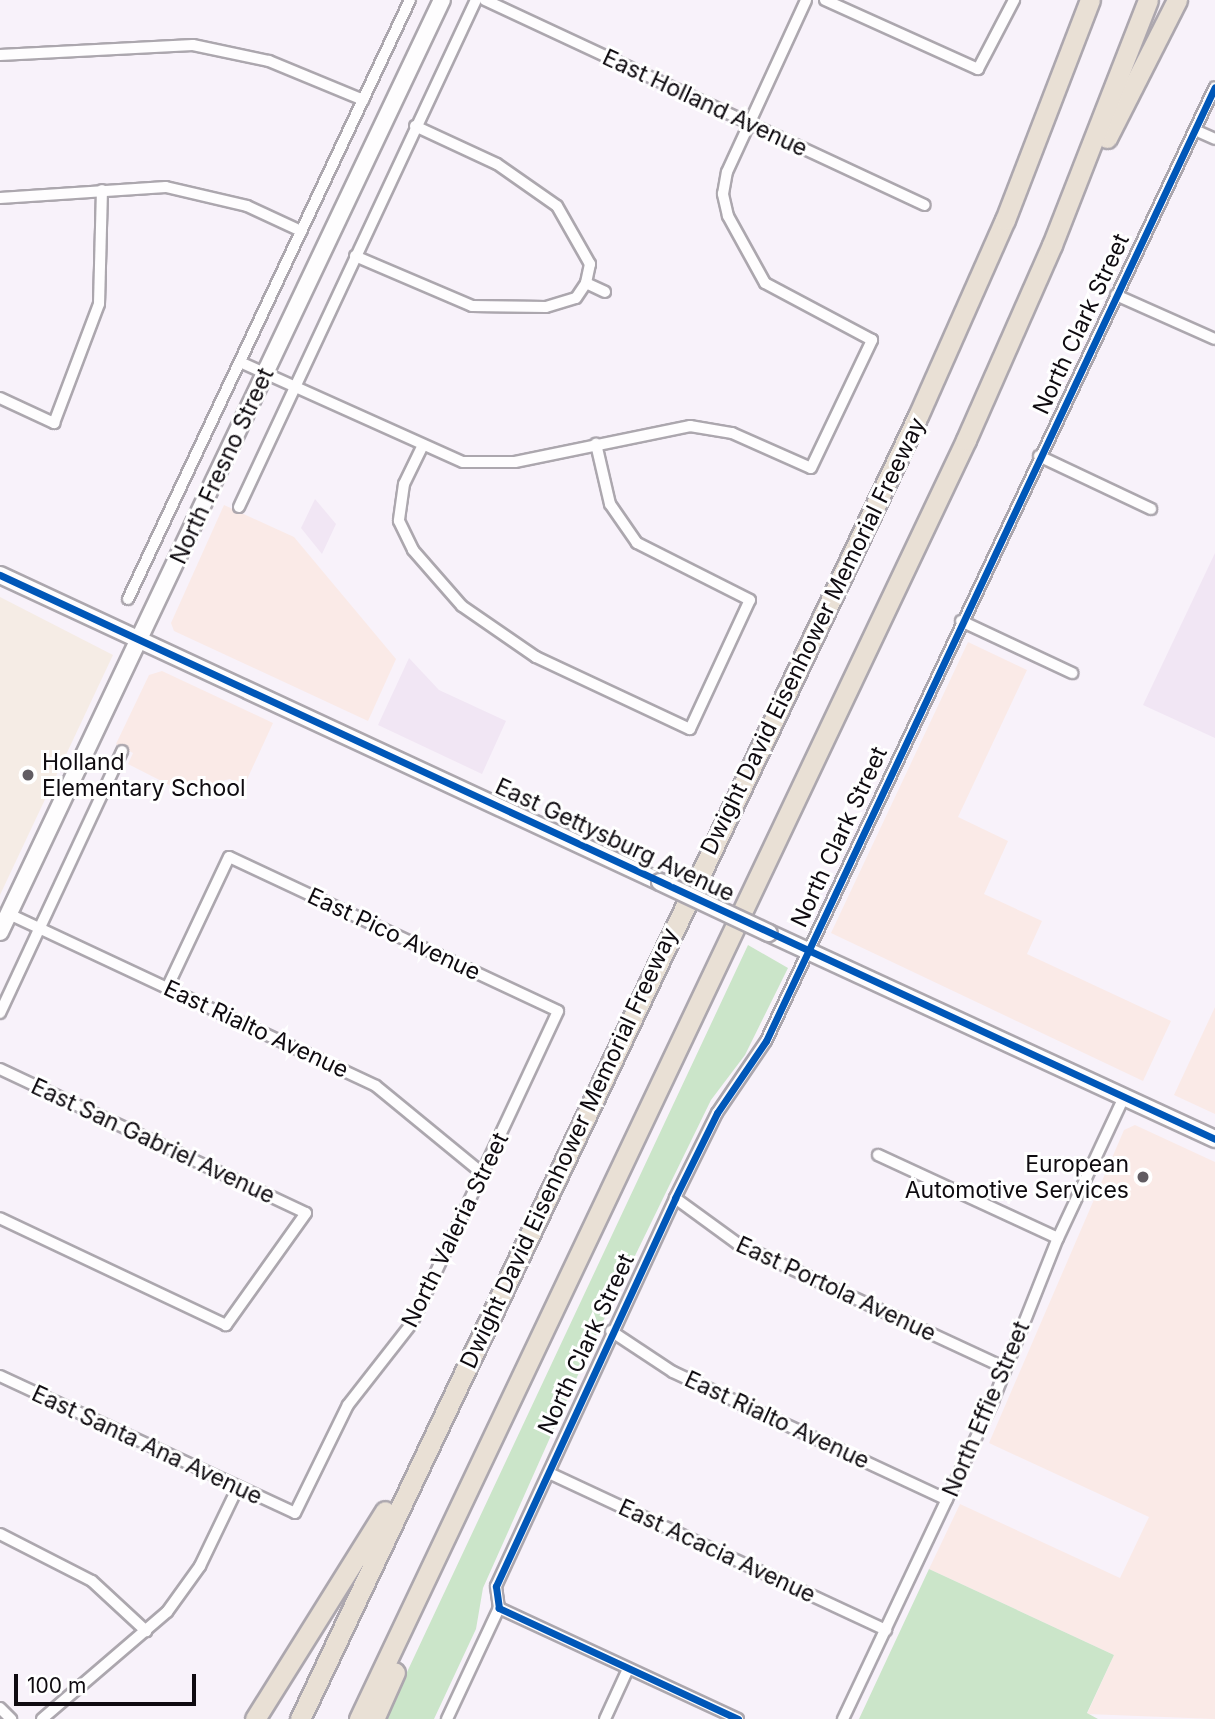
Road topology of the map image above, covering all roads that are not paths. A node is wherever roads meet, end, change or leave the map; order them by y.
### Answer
1 (410, 0) edge
2 (442, 0) edge
3 (475, 0) edge
4 (485, 0) edge
5 (806, 0) edge
6 (825, 0) edge
7 (1014, 0) edge
8 (1088, 0) edge
9 (1148, 0) edge
10 (1177, 0) edge
11 (0, 55) edge
12 (1215, 87) edge
13 (363, 100) junction
14 (749, 123) junction
15 (415, 126) junction
16 (1195, 130) junction
17 (1215, 139) edge
18 (102, 190) junction
19 (0, 198) edge
20 (925, 205) dead end
21 (302, 231) junction
22 (1052, 245) junction
23 (355, 256) junction
24 (586, 283) junction
25 (605, 292) dead end
26 (1116, 295) junction
27 (1215, 339) edge
28 (240, 362) junction
29 (265, 373) junction
30 (294, 387) junction
31 (0, 398) edge
32 (596, 444) junction
33 (422, 447) junction
34 (1039, 456) junction
35 (239, 507) dead end
36 (1151, 509) dead end
37 (0, 575) edge
38 (128, 600) dead end
39 (961, 621) junction
40 (142, 641) junction
41 (1072, 673) dead end
42 (122, 751) dead end
43 (9, 914) junction
44 (39, 928) junction
45 (0, 932) edge
46 (807, 950) junction
47 (167, 988) junction
48 (558, 1011) joint
49 (0, 1013) edge
50 (0, 1069) edge
51 (1124, 1097) junction
52 (1215, 1139) edge
53 (878, 1154) dead end
54 (483, 1174) junction
55 (675, 1198) junction
56 (0, 1219) edge
57 (1058, 1238) junction
58 (611, 1331) junction
59 (1005, 1368) junction
60 (0, 1376) edge
61 (438, 1423) junction
62 (549, 1473) junction
63 (238, 1487) junction
64 (466, 1489) junction
65 (947, 1500) junction
66 (295, 1513) joint
67 (0, 1534) edge
68 (496, 1604) junction
69 (886, 1630) junction
70 (146, 1631) junction
71 (628, 1668) junction
72 (0, 1708) edge
73 (11, 1719) edge
74 (42, 1719) edge
75 (255, 1719) edge
76 (300, 1719) edge
77 (359, 1719) edge
78 (374, 1719) edge
79 (447, 1719) edge
80 (605, 1719) edge
81 (738, 1719) edge
82 (843, 1719) edge

1 - 13 street, North Fresno Street
2 - 29 street, North Fresno Street
3 - 15 street, North Fresno Street
4 - 14 street, East Holland Avenue
5 - 14 street
6 - 7 street
8 - 61 highway, Dwight David Eisenhower Memorial Freeway
9 - 22 highway
10 - 22 highway
11 - 13 street
12 - 16 street, North Clark Street
13 - 21 street, North Fresno Street
14 - 20 street, East Holland Avenue
14 - 32 street
15 - 23 street, North Fresno Street
15 - 24 street
16 - 17 street
16 - 26 street, North Clark Street
18 - 19 street
18 - 21 street
18 - 31 street
21 - 28 street, North Fresno Street
22 - 64 highway
23 - 24 street
23 - 30 street, North Fresno Street
24 - 25 street
26 - 27 street
26 - 34 street, North Clark Street
28 - 29 street
28 - 38 street, North Fresno Street
29 - 30 street
29 - 40 street, North Fresno Street
30 - 33 street
30 - 35 street, North Fresno Street
32 - 33 street
32 - 33 street
34 - 36 street
34 - 39 street, North Clark Street
37 - 40 street, East Gettysburg Avenue
39 - 41 street
39 - 46 street, North Clark Street
40 - 43 street, North Fresno Street
40 - 46 street, East Gettysburg Avenue, bridge
42 - 44 street
43 - 44 street, East Rialto Avenue
43 - 45 street, North Fresno Street
44 - 47 street, East Rialto Avenue
44 - 49 street
46 - 51 street, East Gettysburg Avenue
46 - 55 street, North Clark Street
47 - 48 street, East Pico Avenue
47 - 54 street, East Rialto Avenue
48 - 54 street, North Valeria Street
50 - 56 street, East San Gabriel Avenue
51 - 52 street, East Gettysburg Avenue
51 - 57 street, North Effie Street
53 - 57 street
54 - 66 street, North Valeria Street
55 - 58 street, North Clark Street
55 - 59 street, East Portola Avenue
57 - 59 street, North Effie Street
58 - 62 street, North Clark Street
58 - 65 street, East Rialto Avenue
59 - 65 street, North Effie Street
60 - 63 street, East Santa Ana Avenue
61 - 75 highway
61 - 76 highway, Dwight David Eisenhower Memorial Freeway
62 - 68 street, North Clark Street
62 - 69 street, East Acacia Avenue
63 - 66 street, East Santa Ana Avenue
63 - 70 street
64 - 77 highway
64 - 78 highway
65 - 69 street, North Effie Street
67 - 70 street
68 - 71 street
68 - 79 street, North Clark Street
69 - 82 street, North Effie Street
70 - 74 street
71 - 80 street
71 - 81 street
72 - 73 street

